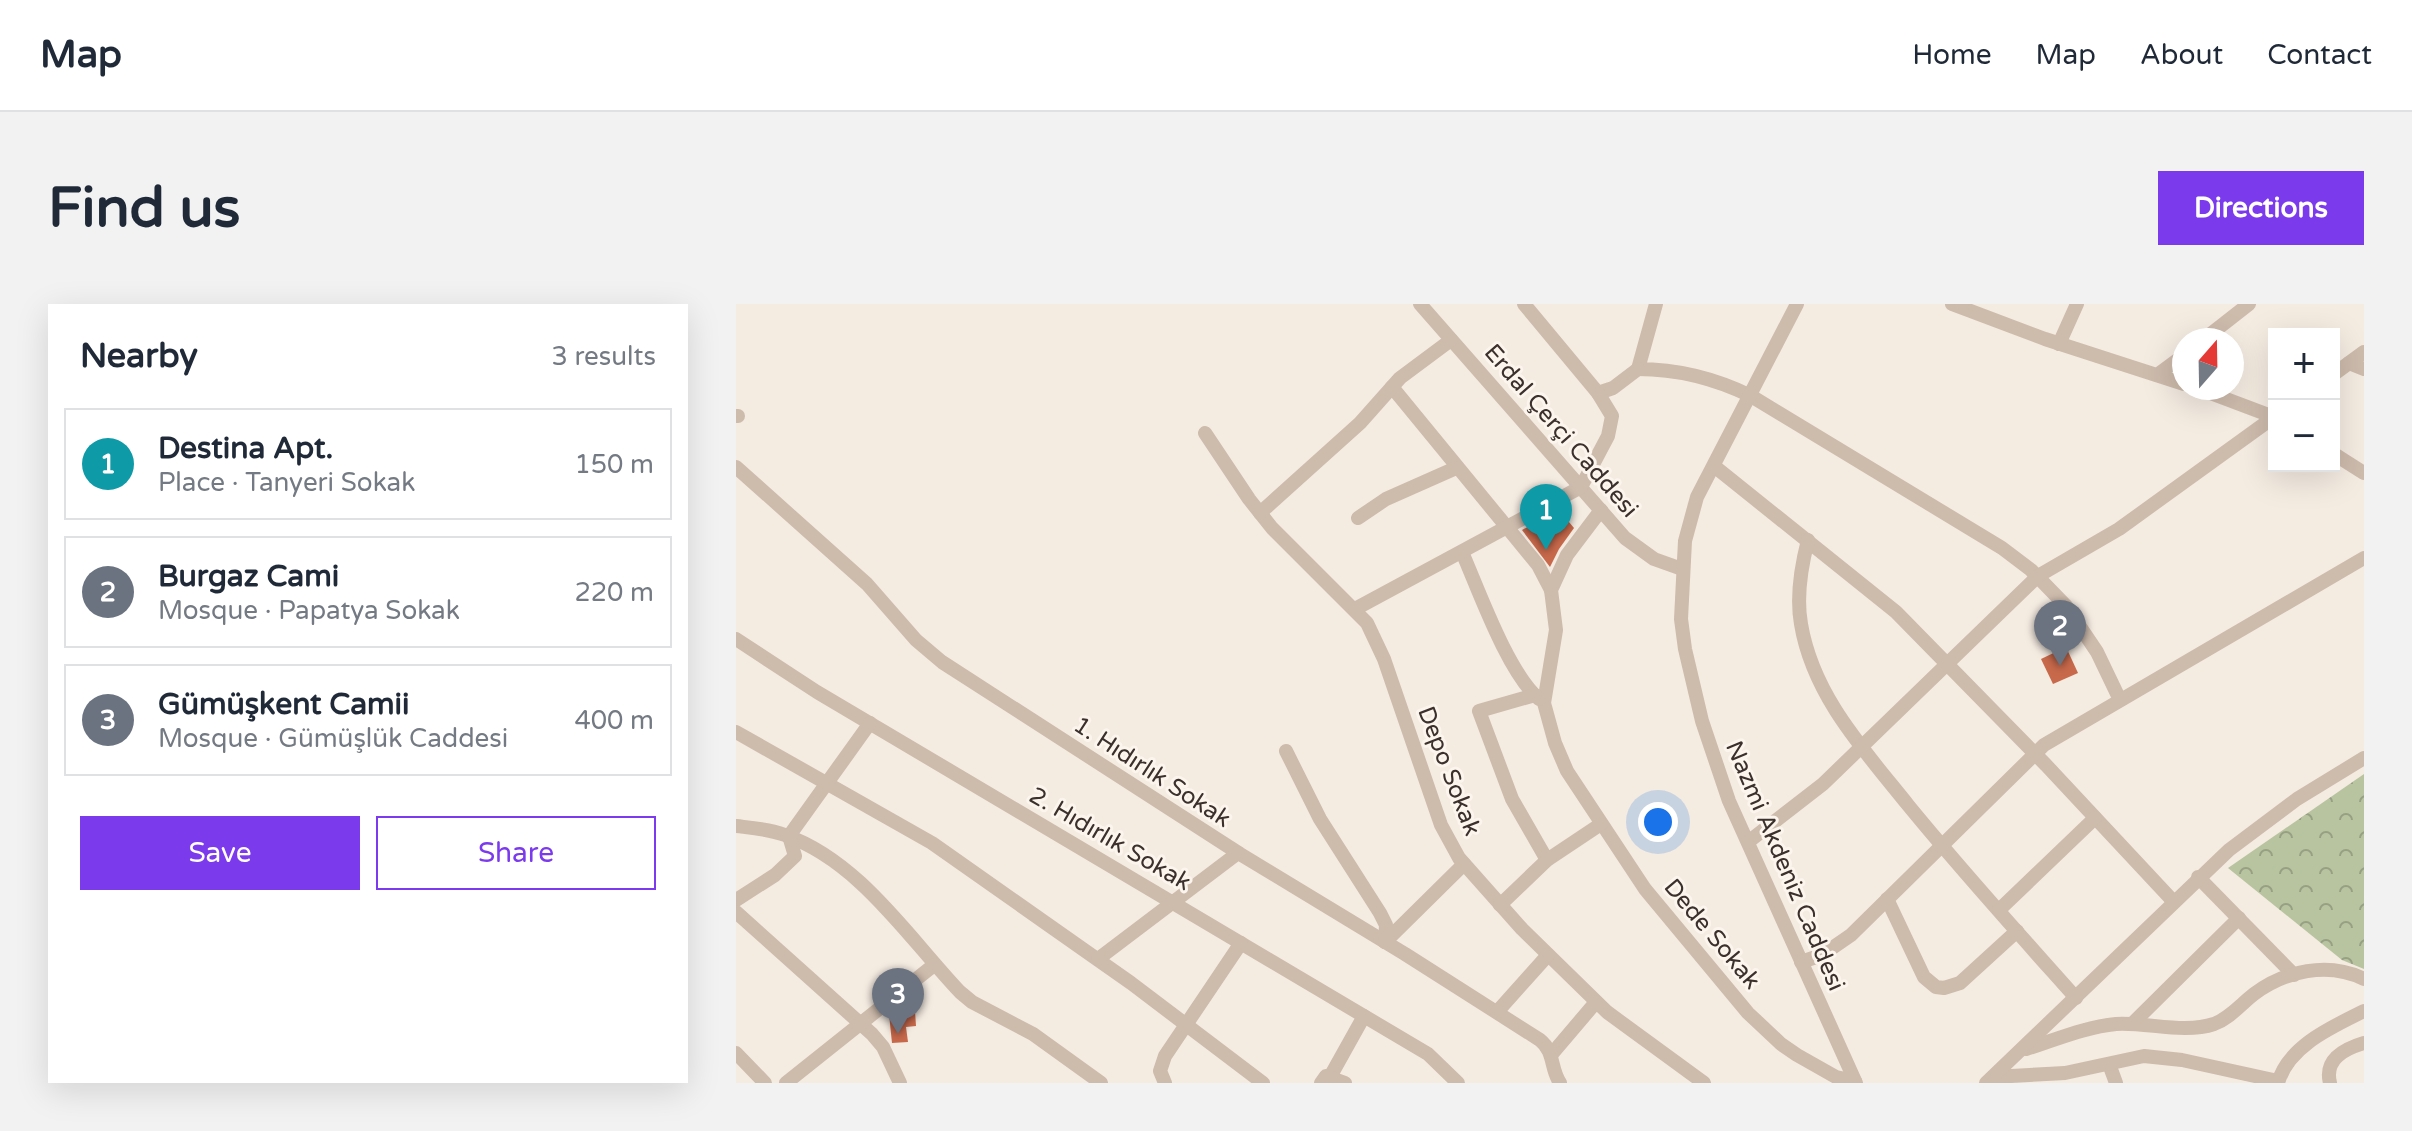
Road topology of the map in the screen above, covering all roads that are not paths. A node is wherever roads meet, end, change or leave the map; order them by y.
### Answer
1 (1420, 304) edge
2 (1524, 304) edge
3 (1656, 304) edge
4 (1797, 304) edge
5 (1952, 304) edge
6 (2077, 304) edge
7 (2239, 307) edge
8 (2216, 328) edge
9 (1451, 340) junction
10 (2059, 344) junction
11 (2364, 352) edge
12 (2349, 363) junction
13 (2172, 364) edge
14 (1638, 369) junction
15 (2364, 369) edge
16 (2340, 370) edge
17 (2157, 375) junction
18 (2172, 380) edge
19 (1392, 387) junction
20 (1598, 393) junction
21 (1751, 396) junction
22 (2229, 400) edge
23 (2268, 415) edge
24 (2268, 421) edge
25 (1205, 433) dead end
26 (2340, 458) edge
27 (1714, 466) junction
28 (736, 467) edge
29 (1456, 468) junction
30 (2364, 473) edge
31 (1581, 487) junction
32 (1601, 510) junction
33 (1260, 513) junction
34 (1358, 518) dead end
35 (1506, 528) junction
36 (1808, 540) junction
37 (1462, 552) junction
38 (2364, 558) edge
39 (1682, 569) junction
40 (2038, 576) junction
41 (1551, 590) junction
42 (1355, 609) junction
43 (736, 639) edge
44 (1948, 664) junction
45 (1539, 699) junction
46 (2120, 700) junction
47 (870, 723) junction
48 (736, 732) edge
49 (1861, 747) junction
50 (1286, 751) dead end
51 (2034, 753) junction
52 (2364, 758) edge
53 (827, 783) junction
54 (2095, 818) junction
55 (1601, 824) junction
56 (736, 826) edge
57 (789, 836) junction
58 (1748, 842) junction
59 (1941, 845) junction
60 (1238, 853) junction
61 (1547, 860) junction
62 (1464, 864) junction
63 (2198, 877) junction
64 (1887, 899) junction
65 (736, 900) edge
66 (2173, 901) junction
67 (1174, 902) junction
68 (1500, 905) junction
69 (1999, 910) junction
70 (736, 912) edge
71 (2239, 918) junction
72 (2017, 931) junction
73 (1385, 942) junction
74 (1241, 943) junction
75 (1548, 955) junction
76 (1098, 959) junction
77 (1801, 962) junction
78 (934, 965) junction
79 (2294, 975) junction
80 (2364, 979) edge
81 (2076, 998) junction
82 (1596, 1002) junction
83 (2364, 1011) edge
84 (1497, 1012) junction
85 (1364, 1016) junction
86 (860, 1023) junction
87 (2133, 1023) junction
88 (1186, 1025) junction
89 (2364, 1043) edge
90 (2022, 1050) junction
91 (736, 1053) edge
92 (1551, 1055) junction
93 (2109, 1064) junction
94 (1326, 1080) edge
95 (1989, 1080) edge
96 (1853, 1082) edge
97 (2278, 1082) edge
98 (765, 1083) edge
99 (786, 1083) edge
100 (900, 1083) edge
101 (1101, 1083) edge
102 (1165, 1083) edge
103 (1263, 1083) edge
104 (1345, 1083) edge
105 (1458, 1083) edge
106 (1560, 1083) edge
107 (1704, 1083) edge
108 (2116, 1083) edge
109 (2330, 1083) edge

1 - 9 street, Erdal Çerçi Caddesi
2 - 20 street
3 - 14 street
4 - 21 street, Nazmi Akdeniz Caddesi
5 - 10 street
6 - 10 street
7 - 8 street
9 - 19 street
9 - 31 street, Erdal Çerçi Caddesi
10 - 17 street
11 - 12 street
12 - 15 street
12 - 16 street
13 - 17 street
14 - 20 street
14 - 21 street
17 - 18 street
19 - 29 street
19 - 33 street
20 - 31 street
21 - 27 street, Nazmi Akdeniz Caddesi
21 - 40 street
22 - 23 street
24 - 40 street
25 - 33 street, Depo Sokak
26 - 30 street
27 - 36 street
27 - 39 street, Nazmi Akdeniz Caddesi
28 - 60 street, 1. Hıdırlık Sokak
29 - 34 street
29 - 35 street
31 - 32 street, Erdal Çerçi Caddesi
31 - 35 street
32 - 39 street, Erdal Çerçi Caddesi
32 - 41 street
33 - 42 street, Depo Sokak
35 - 37 street
35 - 41 street
36 - 44 street
36 - 49 street
37 - 42 street
37 - 45 street
38 - 46 street
39 - 58 street, Nazmi Akdeniz Caddesi
40 - 44 street
40 - 46 street
41 - 45 street, Dede Sokak
42 - 62 street, Depo Sokak
43 - 47 street, 2. Hıdırlık Sokak
44 - 49 street
44 - 51 street
45 - 55 street, Dede Sokak
45 - 61 street
46 - 51 street
47 - 53 street
47 - 67 street, 2. Hıdırlık Sokak
48 - 53 street
49 - 58 street
49 - 59 street
50 - 73 street
51 - 54 street
51 - 59 street
52 - 63 street
53 - 57 street
53 - 76 street
54 - 66 street
54 - 69 street
55 - 61 street
55 - 96 street, Dede Sokak
56 - 57 street
57 - 65 street
57 - 78 street
58 - 77 street, Nazmi Akdeniz Caddesi
59 - 64 street
59 - 69 street
60 - 67 street
60 - 73 street, 1. Hıdırlık Sokak
61 - 68 street
62 - 68 street, Depo Sokak
62 - 73 street
63 - 66 street
63 - 71 street
64 - 72 street
64 - 77 street
66 - 81 street
67 - 74 street, 2. Hıdırlık Sokak
67 - 76 street
68 - 75 street, Depo Sokak
69 - 72 street
70 - 86 street
71 - 79 street
71 - 87 street
72 - 81 street
73 - 84 street, 1. Hıdırlık Sokak
74 - 85 street, 2. Hıdırlık Sokak
74 - 88 street
75 - 82 street, Depo Sokak
75 - 84 street
76 - 88 street
77 - 96 street, Nazmi Akdeniz Caddesi
78 - 86 street
78 - 101 street
79 - 80 street
79 - 87 street
81 - 90 street
82 - 92 street
82 - 107 street, Depo Sokak
83 - 97 street
84 - 92 street, 1. Hıdırlık Sokak
85 - 94 street
85 - 105 street, 2. Hıdırlık Sokak
86 - 99 street
86 - 100 street
87 - 90 street
88 - 102 street
88 - 103 street
89 - 109 street
90 - 95 street
91 - 98 street
92 - 106 street, 1. Hıdırlık Sokak
93 - 95 street
93 - 97 street
93 - 108 street
94 - 104 street

